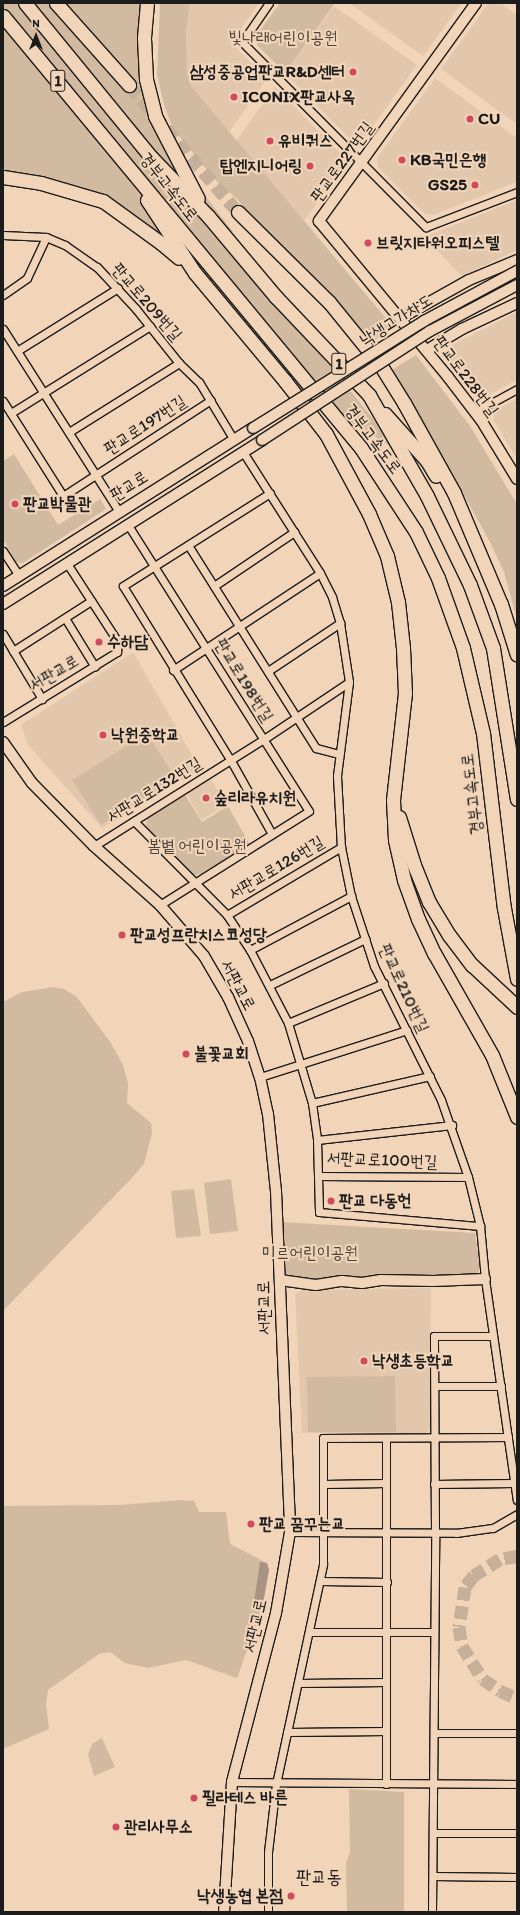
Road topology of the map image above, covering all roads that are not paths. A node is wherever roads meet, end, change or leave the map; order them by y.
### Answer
1 (25, 3) edge
2 (56, 3) edge
3 (269, 3) edge
4 (476, 3) edge
5 (147, 4) edge
6 (3, 16) edge
7 (129, 85) tunnel mouth
8 (113, 146) junction
9 (362, 162) junction
10 (3, 177) edge
11 (41, 183) junction
12 (3, 185) edge
13 (517, 192) edge
14 (238, 212) tunnel mouth
15 (208, 216) junction
16 (3, 235) edge
17 (46, 237) junction
18 (517, 260) edge
19 (517, 271) edge
20 (195, 273) junction
21 (517, 285) edge
22 (118, 288) junction
23 (3, 295) edge
24 (517, 303) edge
25 (401, 318) junction
26 (150, 326) junction
27 (3, 329) edge
28 (414, 333) joint
29 (17, 350) junction
30 (427, 350) junction
31 (179, 363) junction
32 (517, 389) edge
33 (43, 392) junction
34 (369, 395) junction
35 (3, 400) edge
36 (211, 400) junction
37 (475, 412) junction
38 (11, 413) junction
39 (253, 428) joint
40 (69, 432) junction
41 (234, 440) junction
42 (262, 440) joint
43 (243, 452) junction
44 (96, 475) junction
45 (517, 480) edge
46 (270, 493) junction
47 (119, 512) junction
48 (128, 525) junction
49 (294, 532) junction
50 (188, 545) junction
51 (3, 551) edge
52 (480, 554) junction
53 (68, 565) junction
54 (153, 566) junction
55 (320, 573) junction
56 (19, 576) junction
57 (3, 586) edge
58 (214, 586) junction
59 (91, 601) junction
60 (3, 604) edge
61 (65, 618) junction
62 (340, 623) junction
63 (240, 627) junction
64 (3, 634) edge
65 (206, 648) junction
66 (13, 651) junction
67 (517, 655) edge
68 (95, 667) junction
69 (173, 670) junction
70 (268, 671) junction
71 (349, 682) junction
72 (42, 699) junction
73 (298, 717) junction
74 (3, 722) edge
75 (264, 739) junction
76 (3, 742) edge
77 (339, 754) junction
78 (230, 759) junction
79 (517, 799) edge
80 (393, 800) junction
81 (309, 811) joint
82 (134, 821) junction
83 (272, 834) junction
84 (94, 846) junction
85 (341, 847) junction
86 (193, 882) junction
87 (351, 896) junction
88 (160, 905) junction
89 (227, 915) junction
90 (365, 939) junction
91 (250, 950) junction
92 (517, 979) edge
93 (384, 983) junction
94 (270, 985) junction
95 (517, 1007) edge
96 (288, 1024) junction
97 (407, 1030) junction
98 (302, 1063) junction
99 (430, 1076) junction
100 (260, 1077) junction
101 (312, 1103) junction
102 (517, 1117) edge
103 (452, 1125) junction
104 (317, 1140) junction
105 (319, 1176) junction
106 (468, 1177) junction
107 (480, 1226) junction
108 (485, 1279) junction
109 (280, 1280) junction
110 (493, 1336) junction
111 (435, 1386) junction
112 (501, 1386) junction
113 (508, 1437) junction
114 (435, 1438) junction
115 (386, 1439) junction
116 (386, 1483) junction
117 (514, 1483) junction
118 (324, 1484) junction
119 (434, 1484) junction
120 (517, 1500) edge
121 (517, 1514) edge
122 (290, 1532) junction
123 (325, 1532) junction
124 (387, 1532) junction
125 (436, 1533) junction
126 (321, 1581) junction
127 (387, 1582) junction
128 (310, 1632) junction
129 (434, 1632) junction
130 (388, 1633) junction
131 (386, 1682) junction
132 (298, 1683) junction
133 (386, 1731) junction
134 (287, 1732) junction
135 (434, 1733) junction
136 (517, 1733) edge
137 (232, 1782) junction
138 (276, 1784) junction
139 (386, 1784) junction
140 (434, 1784) junction
141 (517, 1784) edge
142 (433, 1833) junction
143 (517, 1833) edge
144 (433, 1876) junction
145 (517, 1877) edge
146 (224, 1912) edge
147 (268, 1912) edge
148 (432, 1912) edge

1 - 15 highway, 경부고속도로 / 1
2 - 7 highway
3 - 9 street
4 - 9 street, 판교로227번길
5 - 15 highway
6 - 8 highway, 경부고속도로 / 1
8 - 20 highway
8 - 92 highway, 경부고속도로 / 1
9 - 13 street
9 - 25 street, 판교로227번길
10 - 11 highway
11 - 12 highway
11 - 20 highway
14 - 52 highway
15 - 34 highway, 경부고속도로 / 1
16 - 17 street, 판교로209번길
17 - 22 street, 판교로209번길
17 - 23 street
18 - 25 street
19 - 39 street, 낙생고가차도, bridge
20 - 80 highway
21 - 42 street, 낙생고가차도, bridge
22 - 26 street, 판교로209번길
22 - 29 street
24 - 30 street
25 - 28 street, 판교로227번길
26 - 31 street, 판교로209번길
26 - 33 street
27 - 29 street, 판교로197번길
28 - 30 street, 판교로228번길
29 - 33 street, 판교로197번길
30 - 37 street, 판교로228번길
31 - 36 street, 판교로209번길
31 - 40 street, 판교로197번길
32 - 37 street
33 - 38 street
33 - 40 street, 판교로197번길
34 - 52 highway
34 - 79 highway, 경부고속도로 / 1
35 - 38 street
36 - 41 street, 판교로209번길
36 - 44 street, 판교로197번길
37 - 45 street, 판교로228번길
38 - 44 street, 판교로197번길
39 - 41 street, 판교로
40 - 44 street, 판교로197번길
41 - 47 street, 판교로
42 - 43 street, 판교로
43 - 46 street, 판교로210번길
43 - 48 street, 판교로
44 - 47 street, 판교로197번길
46 - 49 street, 판교로210번길
46 - 50 street
47 - 56 street, 판교로
48 - 53 street, 판교로
48 - 54 street, 판교로198번길
49 - 55 street, 판교로210번길
49 - 58 street
50 - 54 street
50 - 58 street, 판교로198번길
51 - 56 street
52 - 67 highway
53 - 59 street
53 - 60 street, 판교로
54 - 65 street, 판교로198번길
54 - 69 street
55 - 62 street, 판교로210번길
55 - 63 street
56 - 57 street, 판교로
58 - 63 street, 판교로198번길
59 - 61 street
59 - 68 street, 서판교로
61 - 66 street
61 - 68 street
62 - 70 street
62 - 71 street, 판교로210번길
63 - 65 street
63 - 70 street, 판교로198번길
64 - 66 street
65 - 69 street
65 - 75 street, 판교로198번길
66 - 72 street
68 - 72 street, 서판교로
69 - 78 street
70 - 73 street, 판교로198번길
71 - 73 street, 서판교로132번길
71 - 77 street, 판교로210번길
72 - 74 street, 서판교로
73 - 75 street, 서판교로132번길
73 - 77 street
75 - 78 street, 서판교로132번길
75 - 81 street, 판교로198번길
76 - 84 street, 서판교로
77 - 85 street, 판교로210번길
78 - 82 street, 서판교로132번길
78 - 83 street, 서판교로126번길
80 - 95 highway
80 - 102 highway
81 - 83 street, 서판교로126번길
82 - 84 street, 서판교로132번길
82 - 86 street, 서판교로126번길
83 - 86 street, 서판교로126번길
84 - 88 street, 서판교로
85 - 87 street, 판교로210번길
85 - 89 street, 서판교로126번길
86 - 88 street, 서판교로126번길
86 - 89 street, 서판교로126번길
87 - 90 street, 판교로210번길
87 - 91 street
88 - 100 street, 서판교로
89 - 91 street
90 - 93 street, 판교로210번길
90 - 94 street
91 - 94 street
93 - 96 street
93 - 97 street, 판교로210번길
94 - 96 street
96 - 98 street
97 - 98 street
97 - 99 street, 판교로210번길
98 - 100 street
98 - 101 street
99 - 101 street
99 - 103 street, 판교로210번길
100 - 109 street, 서판교로
101 - 104 street
103 - 104 street, 서판교로100번길
103 - 106 street, 판교로210번길
104 - 105 street, 서판교로100번길
105 - 106 street, 서판교로100번길
105 - 107 street
106 - 107 street, 판교로210번길
107 - 108 street, 판교로210번길
108 - 109 street
108 - 110 street, 판교로210번길
109 - 122 street, 서판교로
110 - 111 street
110 - 112 street, 판교로210번길
111 - 112 street
111 - 114 street
112 - 113 street, 판교로210번길
113 - 114 street
113 - 117 street, 판교로210번길
114 - 115 street
114 - 119 street
115 - 116 street
115 - 118 street
116 - 118 street
116 - 124 street
117 - 119 street
117 - 120 street, 판교로210번길
118 - 123 street
119 - 125 street
121 - 125 street
122 - 123 street
122 - 137 street, 서판교로
123 - 124 street
123 - 126 street
124 - 125 street
124 - 127 street
125 - 129 street
126 - 127 street
126 - 128 street
127 - 130 street
128 - 130 street
128 - 132 street
129 - 130 street
129 - 135 street
130 - 131 street
131 - 132 street
131 - 133 street
132 - 134 street
133 - 134 street
133 - 139 street
134 - 138 street
135 - 136 street
135 - 140 street
137 - 138 street
137 - 146 street, 서판교로
138 - 139 street
138 - 147 street
139 - 140 street
140 - 141 street
140 - 142 street
142 - 143 street
142 - 144 street
144 - 145 street
144 - 148 street

